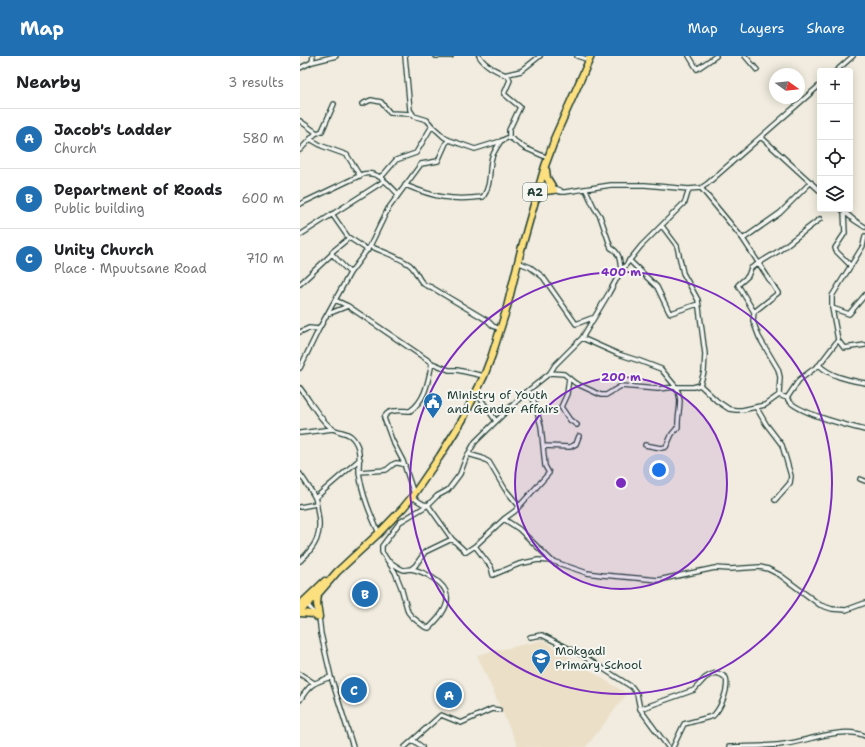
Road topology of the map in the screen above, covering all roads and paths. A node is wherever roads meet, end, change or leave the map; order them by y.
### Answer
1 (313, 56) edge
2 (336, 56) edge
3 (405, 56) edge
4 (436, 56) edge
5 (451, 56) edge
6 (479, 56) edge
7 (540, 56) edge
8 (577, 56) edge
9 (689, 56) edge
10 (716, 56) edge
11 (745, 56) edge
12 (853, 56) edge
13 (590, 58) edge
14 (312, 62) junction
15 (300, 68) edge
16 (839, 68) edge
17 (757, 70) dead end
18 (504, 75) junction
19 (817, 88) edge
20 (334, 104) dead end
21 (362, 104) dead end
22 (412, 114) junction
23 (300, 122) edge
24 (432, 126) junction
25 (317, 133) junction
26 (509, 136) junction
27 (761, 137) junction
28 (310, 139) junction
29 (449, 140) junction
30 (501, 141) junction
31 (300, 150) edge
32 (547, 158) junction
33 (360, 176) junction
34 (380, 177) junction
35 (384, 180) junction
36 (811, 182) junction
37 (539, 184) junction
38 (405, 185) junction
39 (611, 186) junction
40 (553, 188) junction
41 (700, 188) junction
42 (817, 188) edge
43 (689, 189) junction
44 (586, 190) junction
45 (565, 192) junction
46 (398, 194) junction
47 (536, 199) junction
48 (300, 204) edge
49 (842, 212) edge
50 (844, 212) edge
51 (332, 214) junction
52 (820, 219) dead end
53 (662, 226) junction
54 (865, 227) edge
55 (300, 235) edge
56 (865, 236) edge
57 (349, 238) junction
58 (743, 238) junction
59 (369, 248) junction
60 (521, 250) junction
61 (332, 254) junction
62 (629, 260) junction
63 (517, 262) junction
64 (759, 264) junction
65 (851, 266) junction
66 (621, 271) junction
67 (350, 272) junction
68 (300, 284) edge
69 (865, 295) edge
70 (335, 300) junction
71 (698, 304) junction
72 (348, 306) junction
73 (832, 308) junction
74 (754, 312) junction
75 (328, 314) junction
76 (593, 318) junction
77 (319, 329) junction
78 (500, 329) junction
79 (300, 332) edge
80 (582, 338) junction
81 (838, 340) junction
82 (865, 345) edge
83 (432, 363) junction
84 (819, 365) junction
85 (300, 368) edge
86 (550, 373) junction
87 (484, 376) junction
88 (569, 378) junction
89 (865, 383) edge
90 (700, 385) junction
91 (676, 387) junction
92 (300, 388) edge
93 (476, 392) junction
94 (525, 393) junction
95 (779, 395) junction
96 (787, 398) junction
97 (756, 407) junction
98 (496, 421) junction
99 (577, 425) dead end
100 (333, 428) junction
101 (865, 430) edge
102 (300, 432) edge
103 (579, 436) dead end
104 (645, 445) dead end
105 (543, 446) junction
106 (468, 454) junction
107 (360, 459) junction
108 (405, 465) junction
109 (359, 472) junction
110 (300, 474) edge
111 (860, 479) dead end
112 (865, 481) edge
113 (413, 495) junction
114 (315, 498) junction
115 (774, 500) dead end
116 (316, 504) junction
117 (428, 505) junction
118 (519, 506) junction
119 (300, 507) edge
120 (504, 519) junction
121 (379, 533) junction
122 (452, 539) junction
123 (475, 546) junction
124 (300, 561) edge
125 (388, 561) junction
126 (552, 561) junction
127 (410, 569) junction
128 (337, 572) junction
129 (318, 594) junction
130 (306, 602) edge
131 (865, 603) edge
132 (300, 612) edge
133 (319, 619) junction
134 (530, 637) dead end
135 (300, 674) edge
136 (331, 677) junction
137 (314, 683) junction
138 (300, 700) edge
139 (640, 709) junction
140 (499, 710) dead end
141 (865, 736) edge
142 (413, 740) junction
143 (353, 747) edge
144 (405, 747) edge
145 (422, 747) edge
146 (668, 747) edge
147 (673, 747) edge
148 (729, 747) edge

1 - 14 street
2 - 14 street
3 - 22 street
4 - 5 street
6 - 18 street
7 - 18 street
8 - 13 street
9 - 10 street
11 - 17 street
12 - 16 street
13 - 32 highway, A2
14 - 15 street
18 - 26 street
19 - 27 street
20 - 25 street
21 - 22 street
22 - 24 street
23 - 25 street
24 - 29 street
24 - 34 street
25 - 28 street
26 - 30 street
26 - 32 street
27 - 36 street
27 - 41 street
28 - 31 street
28 - 33 street
29 - 30 street
29 - 38 street
30 - 38 street
32 - 37 highway, A2
32 - 40 highway
33 - 34 street
33 - 48 street
34 - 35 street
35 - 46 street
35 - 51 street
36 - 42 street
36 - 58 street
37 - 40 street
37 - 47 highway, A2
37 - 60 highway, A2
38 - 46 street
39 - 43 street
39 - 44 street
39 - 45 street
40 - 45 street
40 - 47 highway
41 - 43 street
41 - 58 street
43 - 53 street
44 - 45 street
44 - 66 street
46 - 59 street
47 - 60 highway, A2
49 - 65 street
50 - 54 street
51 - 55 street
51 - 57 street
52 - 64 street
53 - 62 street
53 - 71 street
56 - 65 street
57 - 59 street
57 - 61 street
58 - 64 street
59 - 67 street
59 - 78 street
60 - 63 highway, A2
61 - 67 street
61 - 68 street
62 - 66 street
62 - 71 street
63 - 76 street
63 - 78 highway, A2
64 - 74 street
64 - 74 street
65 - 73 street
66 - 76 street
67 - 70 street
69 - 73 street
70 - 72 street
70 - 75 street
71 - 90 street
72 - 75 street
72 - 83 street
73 - 81 street
74 - 95 street
75 - 77 street
76 - 80 street
77 - 79 street
77 - 85 street
78 - 87 highway, A2
80 - 86 street
80 - 91 street
81 - 82 street
81 - 84 street
83 - 87 street
83 - 108 street
84 - 89 street
84 - 96 street
86 - 88 street
86 - 94 street
87 - 93 highway, A2
88 - 91 street
88 - 99 street
90 - 91 street
90 - 97 street
91 - 104 street
92 - 100 street
93 - 98 street
93 - 113 highway, A2
94 - 98 street
94 - 105 street
95 - 96 street
95 - 97 street
96 - 101 street
97 - 115 street
98 - 106 street
100 - 102 street
100 - 107 street
103 - 105 street
105 - 118 street
106 - 117 street
106 - 118 street
107 - 109 street
107 - 114 street
108 - 109 street
108 - 113 street
109 - 121 street
110 - 114 street
111 - 112 street
113 - 117 street
113 - 121 highway, A2
114 - 116 street
116 - 119 street
116 - 124 street
117 - 122 street
117 - 125 street
118 - 120 street
120 - 123 street
120 - 126 street
121 - 128 highway, A2
122 - 123 street
122 - 127 street
123 - 126 street
125 - 127 street
125 - 127 street
126 - 131 street
128 - 129 highway, A2
128 - 130 highway, A2
129 - 130 highway, A2
129 - 133 highway
130 - 132 highway, A2
130 - 133 street
132 - 133 highway
133 - 136 street
134 - 139 street
135 - 137 street
136 - 137 street
136 - 143 street
137 - 138 street
139 - 146 street
139 - 147 street
140 - 142 street
141 - 148 street
142 - 144 street
142 - 145 street

